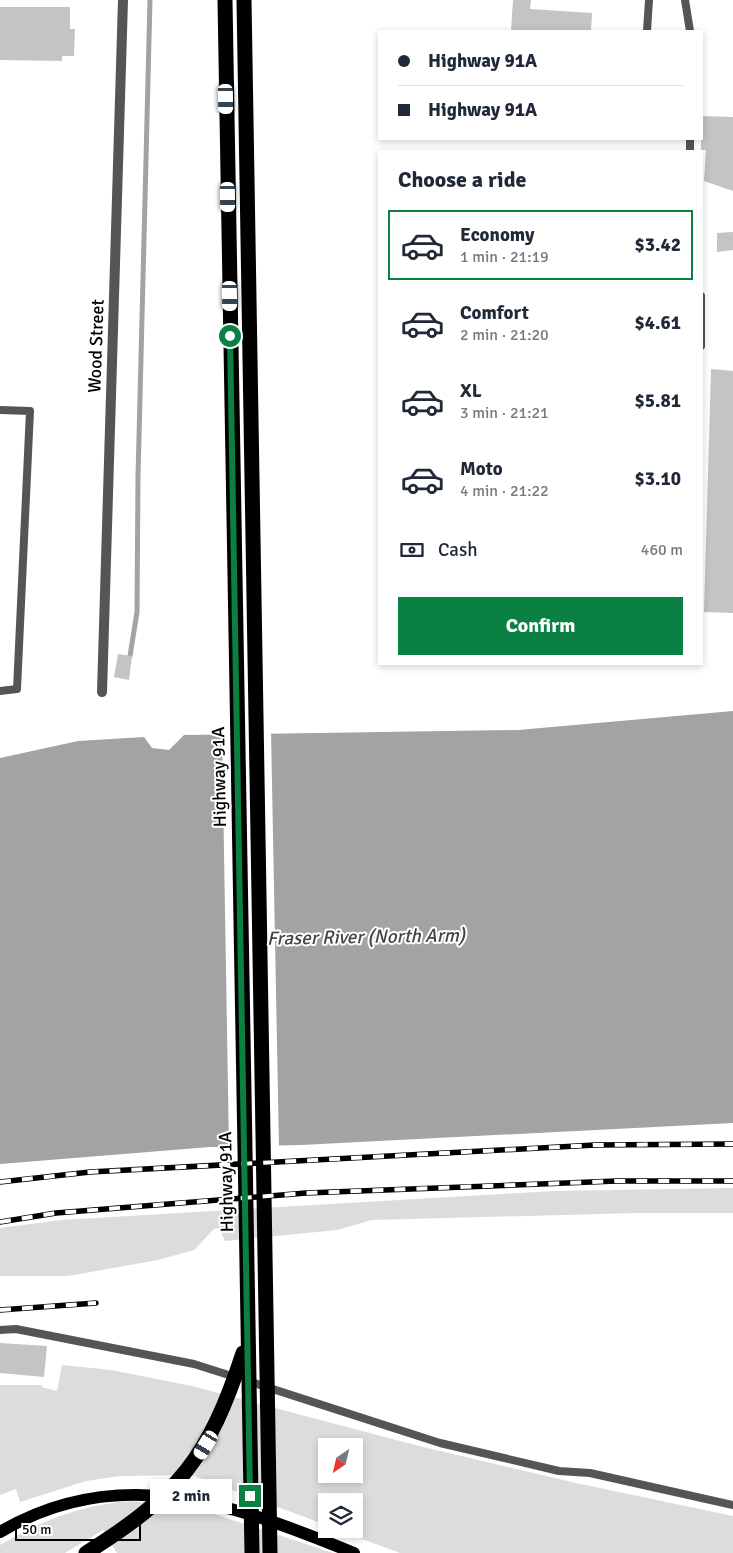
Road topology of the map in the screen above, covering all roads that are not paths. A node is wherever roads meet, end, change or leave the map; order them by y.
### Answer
1 (122, 0) edge
2 (225, 0) edge
3 (244, 0) edge
4 (649, 0) edge
5 (685, 0) edge
6 (647, 30) edge
7 (690, 30) edge
8 (0, 410) edge
9 (0, 691) edge
10 (102, 692) dead end
11 (0, 1330) edge
12 (247, 1342) junction
13 (733, 1505) edge
14 (0, 1532) edge
15 (86, 1553) edge
16 (252, 1553) edge
17 (270, 1553) edge
18 (354, 1553) edge

1 - 10 street, Wood Street
2 - 12 highway, Highway 91A
3 - 17 highway
4 - 6 lane
5 - 7 lane
8 - 9 lane
11 - 13 lane
12 - 15 highway
12 - 16 highway, Highway 91A
14 - 18 main road

